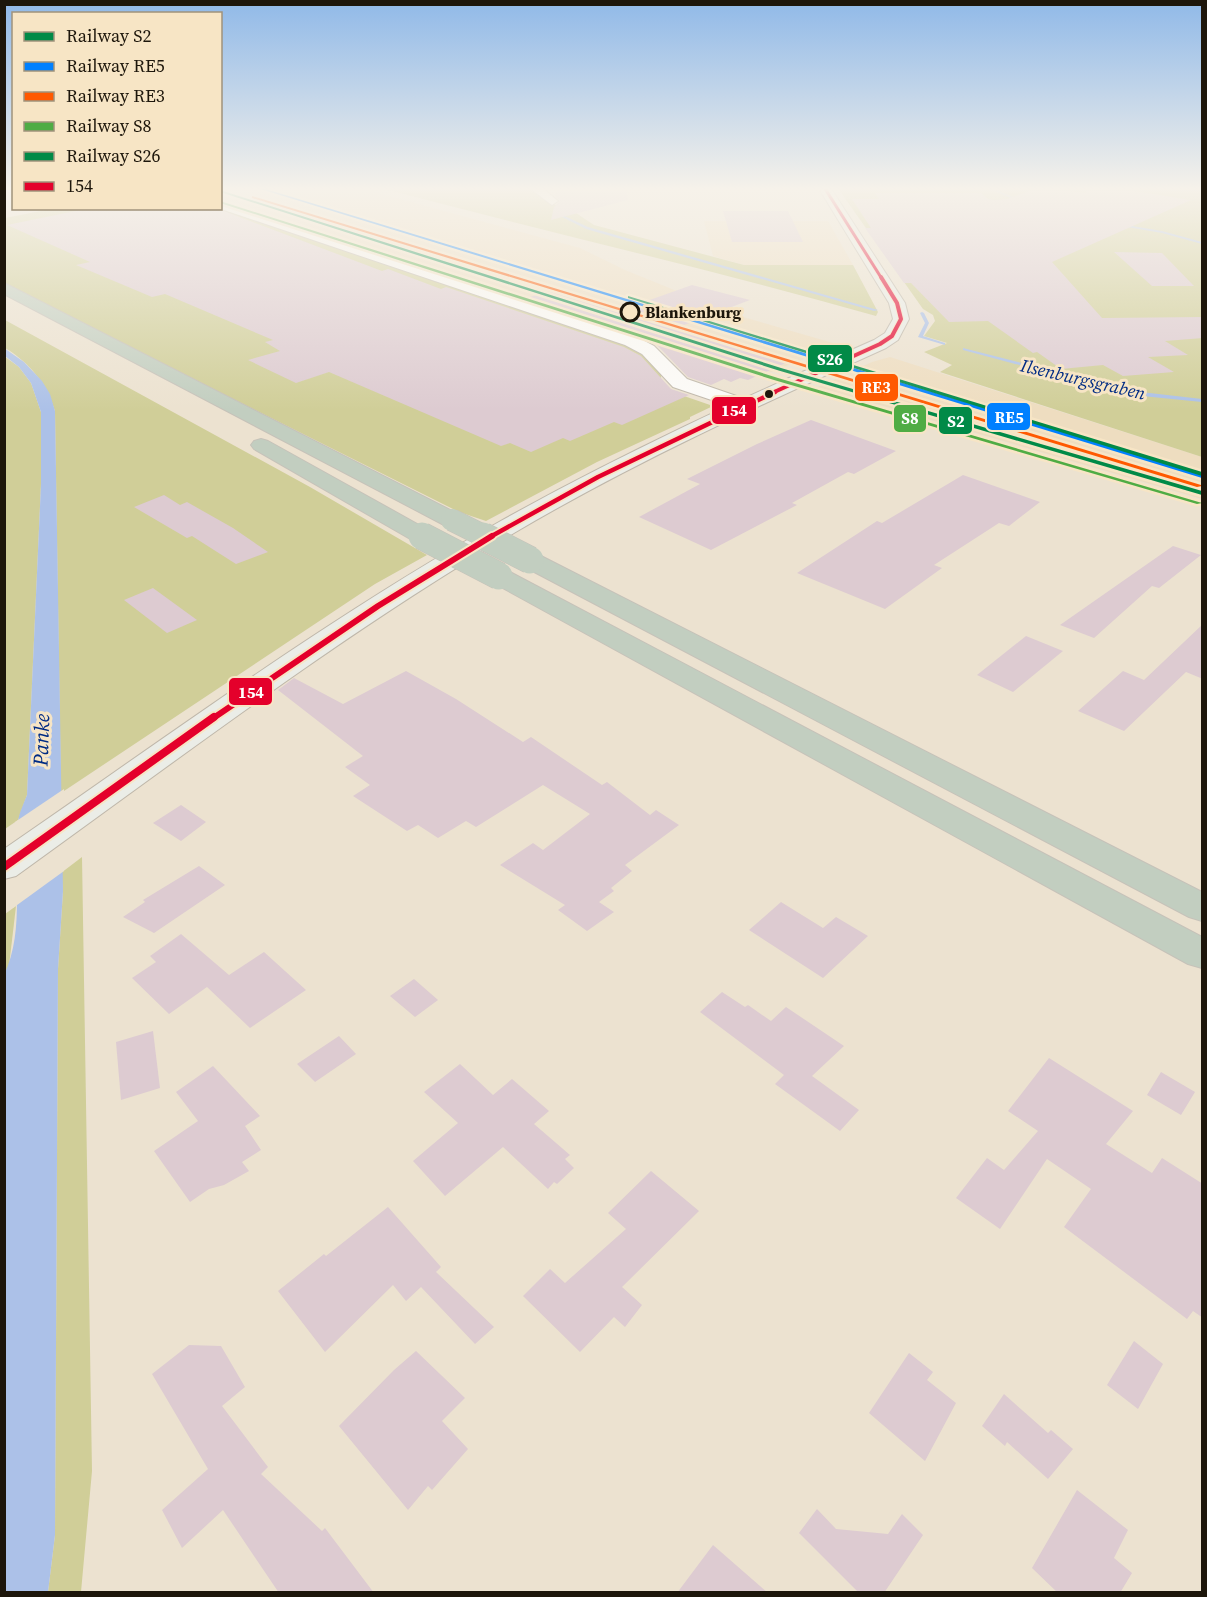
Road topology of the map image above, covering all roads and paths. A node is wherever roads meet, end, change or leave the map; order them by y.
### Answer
1 (391, 262) edge
2 (871, 262) edge
3 (4, 288) edge
4 (4, 304) edge
5 (744, 405) junction
6 (205, 414) dead end
7 (246, 437) dead end
8 (4, 867) edge
9 (1203, 908) edge
10 (1203, 954) edge

1 - 5 street
2 - 5 main road
3 - 9 highway, bridge
4 - 6 highway
5 - 8 main road
7 - 10 highway, bridge

